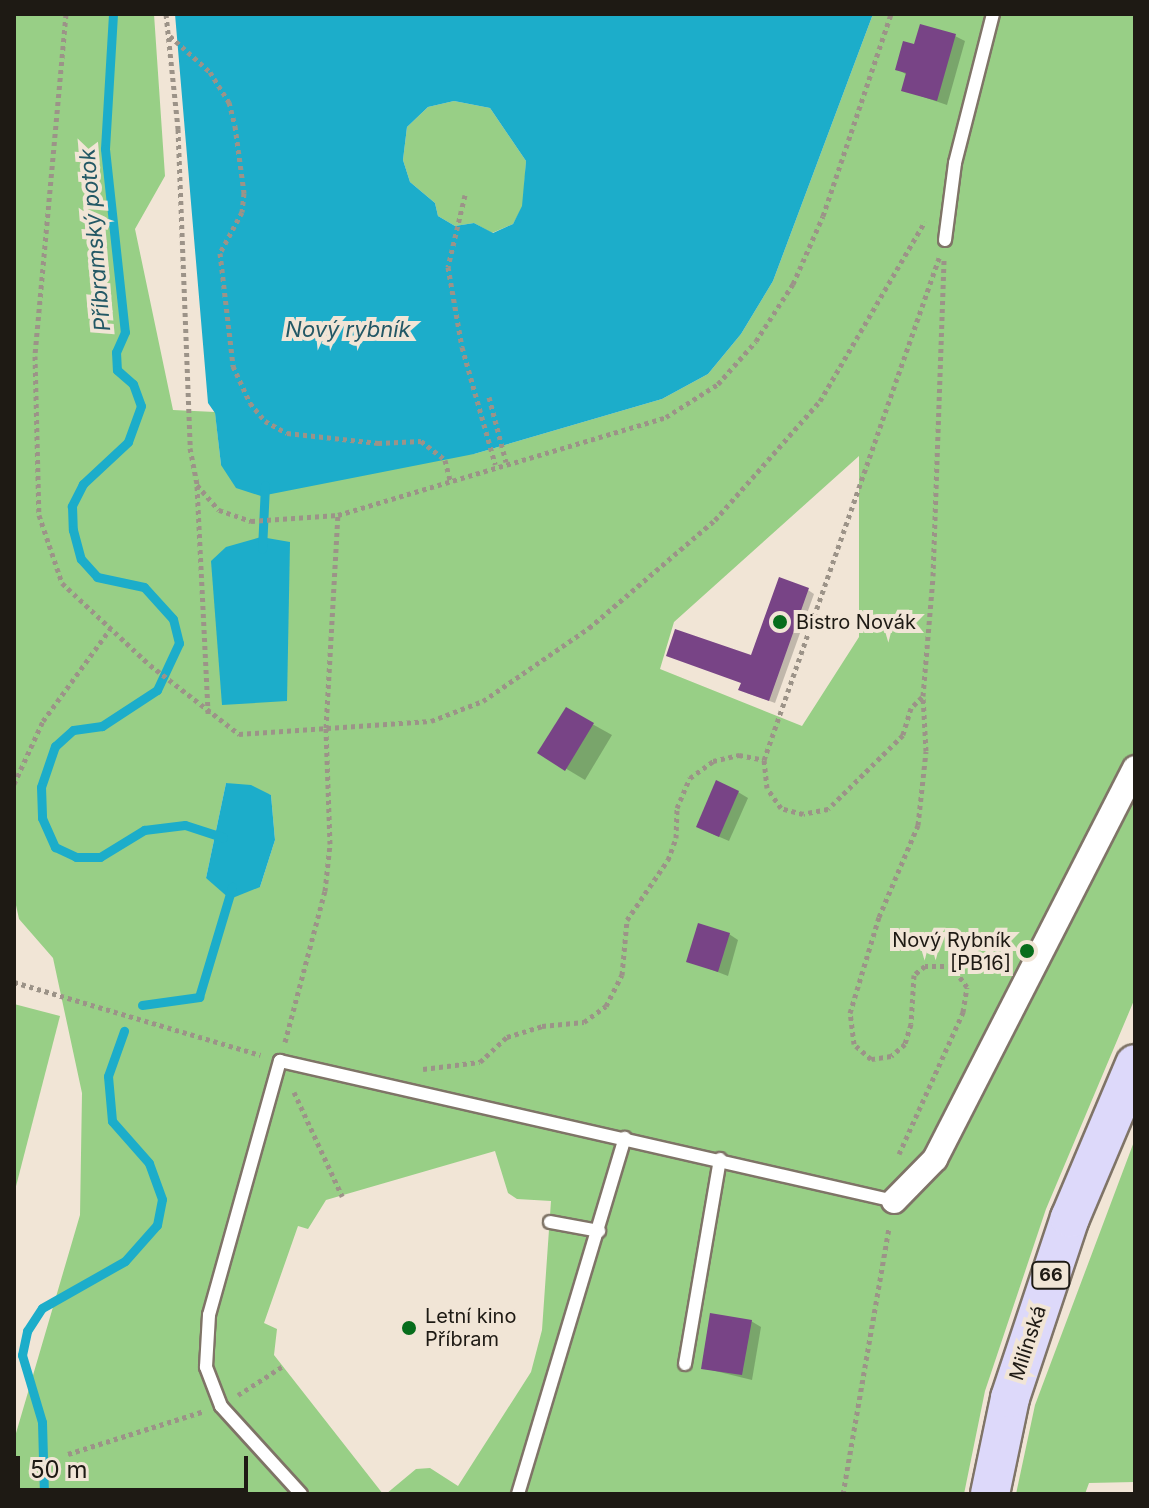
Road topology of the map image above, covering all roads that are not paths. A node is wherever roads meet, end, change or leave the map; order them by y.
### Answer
1 (993, 14) edge
2 (945, 240) road end
3 (1135, 768) edge
4 (1135, 1064) edge
5 (625, 1138) junction
6 (720, 1159) junction
7 (894, 1201) joint
8 (550, 1222) dead end
9 (599, 1231) junction
10 (685, 1364) dead end
11 (301, 1494) edge
12 (518, 1494) edge
13 (990, 1494) edge

1 - 2 lane
3 - 7 street
4 - 13 main road, Milínská / 66
5 - 6 lane
5 - 9 lane
5 - 11 lane
6 - 7 lane
6 - 10 lane
8 - 9 lane
9 - 12 lane

